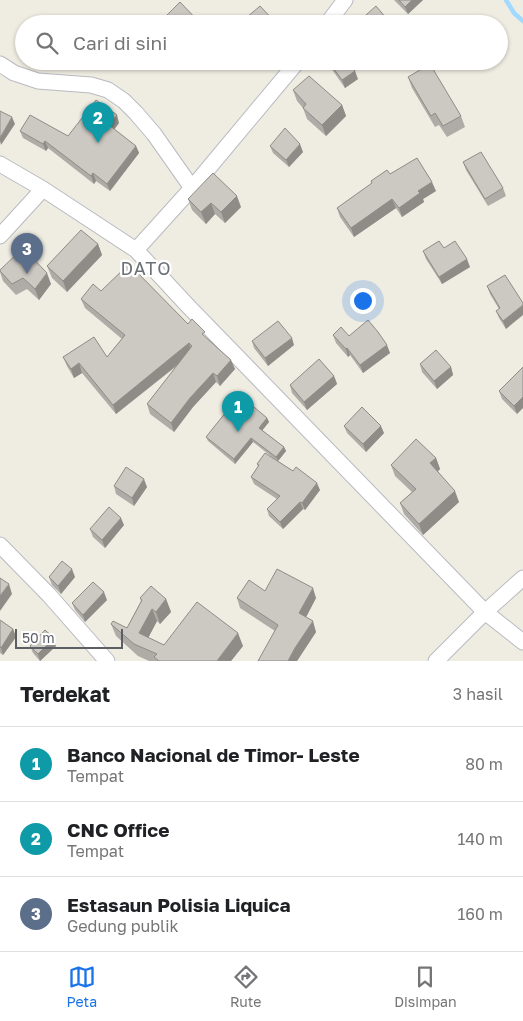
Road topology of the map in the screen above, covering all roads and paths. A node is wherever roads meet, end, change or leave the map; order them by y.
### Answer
1 (345, 0) edge
2 (334, 15) edge
3 (0, 64) edge
4 (290, 70) edge
5 (0, 164) edge
6 (192, 188) junction
7 (43, 189) junction
8 (0, 236) edge
9 (136, 250) junction
10 (0, 545) edge
11 (523, 578) edge
12 (485, 612) junction
13 (523, 642) edge
14 (108, 661) edge
15 (436, 661) edge

1 - 2 street
3 - 6 street
4 - 6 street
5 - 7 street
6 - 9 street
7 - 8 street
7 - 9 street
9 - 12 street
10 - 14 street
11 - 12 street
12 - 13 street
12 - 15 street

